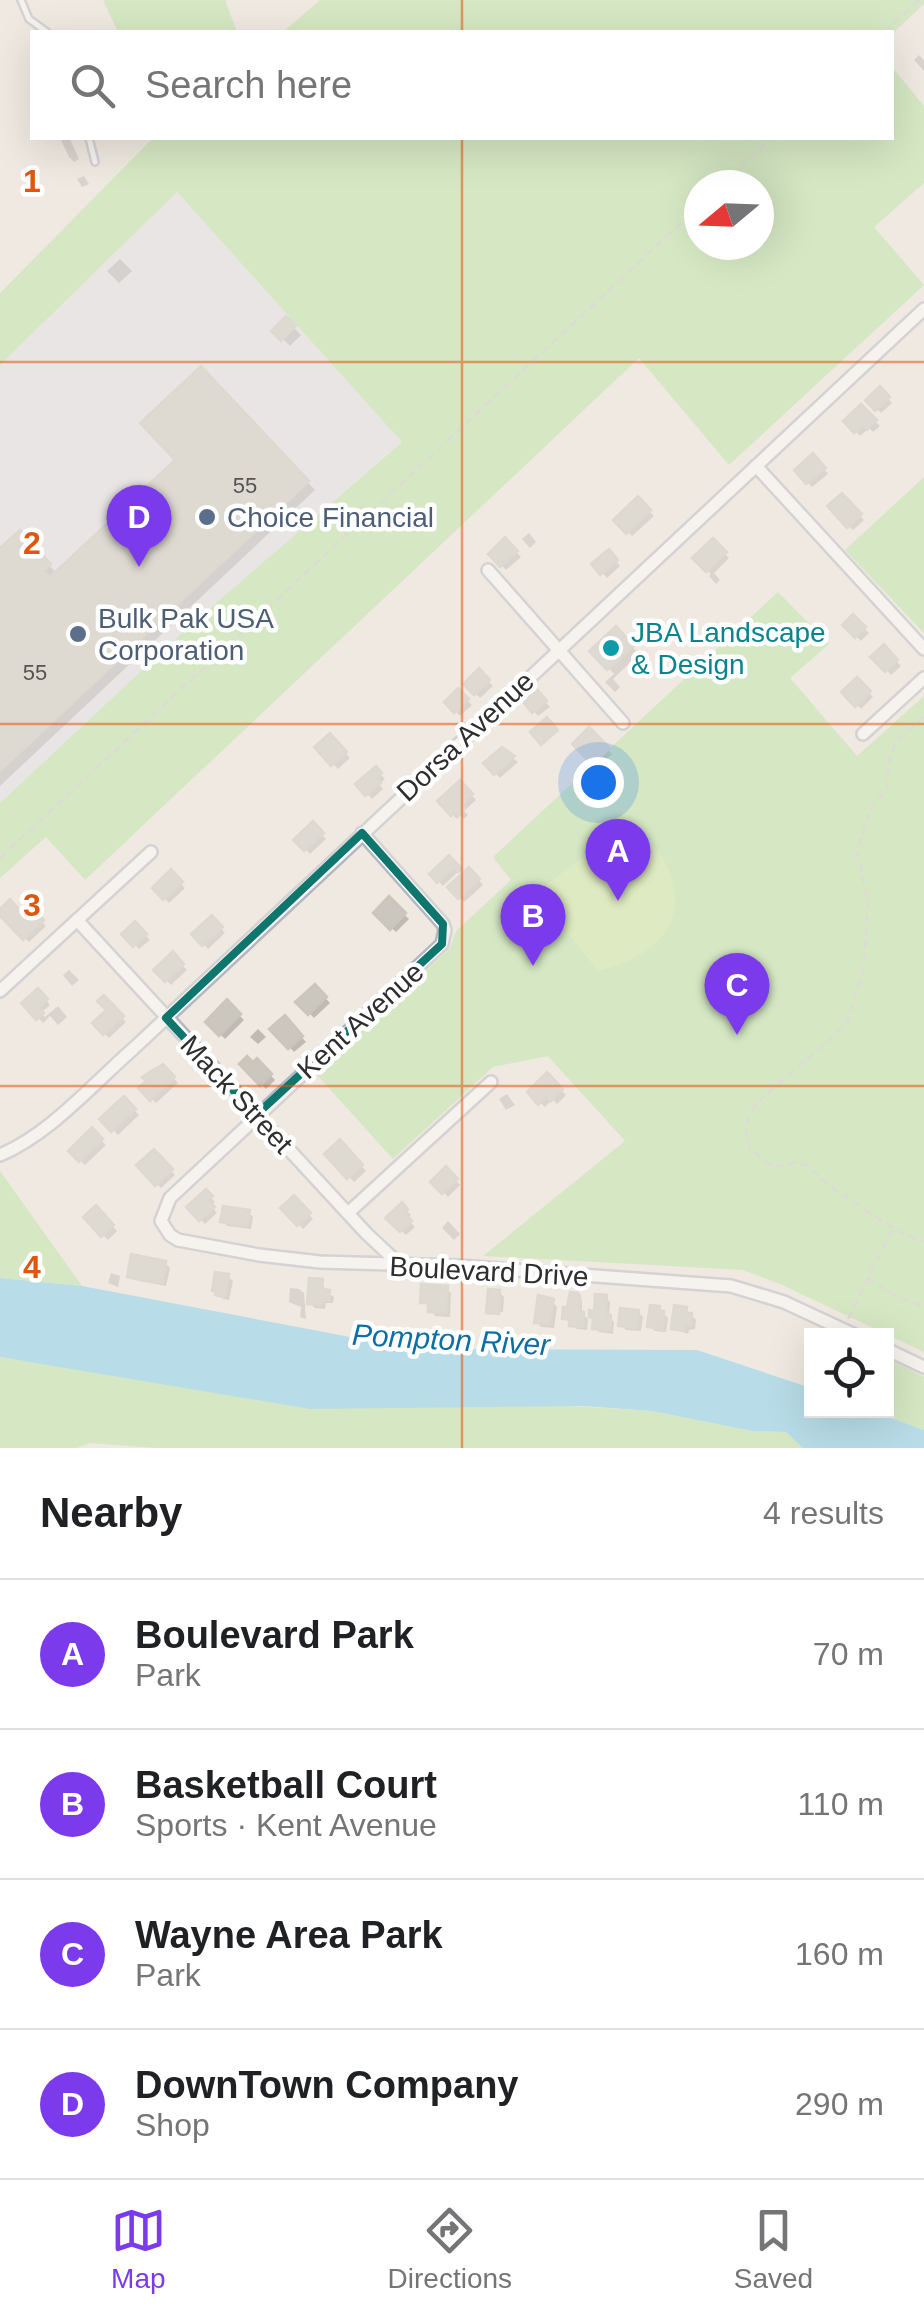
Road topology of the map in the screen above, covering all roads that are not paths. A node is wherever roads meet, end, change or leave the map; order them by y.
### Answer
1 (21, 0) edge
2 (43, 30) edge
3 (90, 140) edge
4 (95, 162) dead end
5 (924, 310) edge
6 (756, 466) junction
7 (488, 570) dead end
8 (924, 649) edge
9 (557, 650) junction
10 (924, 678) edge
11 (623, 723) dead end
12 (862, 734) dead end
13 (362, 832) junction
14 (150, 852) dead end
15 (77, 920) junction
16 (0, 992) edge
17 (166, 1018) junction
18 (490, 1082) dead end
19 (256, 1115) junction
20 (0, 1155) edge
21 (180, 1188) joint
22 (348, 1214) junction
23 (400, 1265) junction
24 (841, 1328) edge
25 (894, 1353) edge
26 (924, 1367) edge

1 - 2 lane
3 - 4 lane
5 - 6 street, Dorsa Avenue
6 - 8 street
6 - 9 street, Dorsa Avenue
7 - 9 street
9 - 11 street
9 - 13 street, Dorsa Avenue
10 - 12 street
13 - 17 street, Dorsa Avenue
13 - 19 street, Kent Avenue
14 - 15 street
15 - 16 street
15 - 17 street, Mack Street
17 - 19 street, Mack Street
17 - 20 street, Dorsa Avenue
18 - 22 street
19 - 21 street, Kent Avenue
19 - 22 street, Mack Street
21 - 23 street, Boulevard Drive
22 - 23 street, Mack Street
23 - 24 street, Boulevard Drive
25 - 26 street

